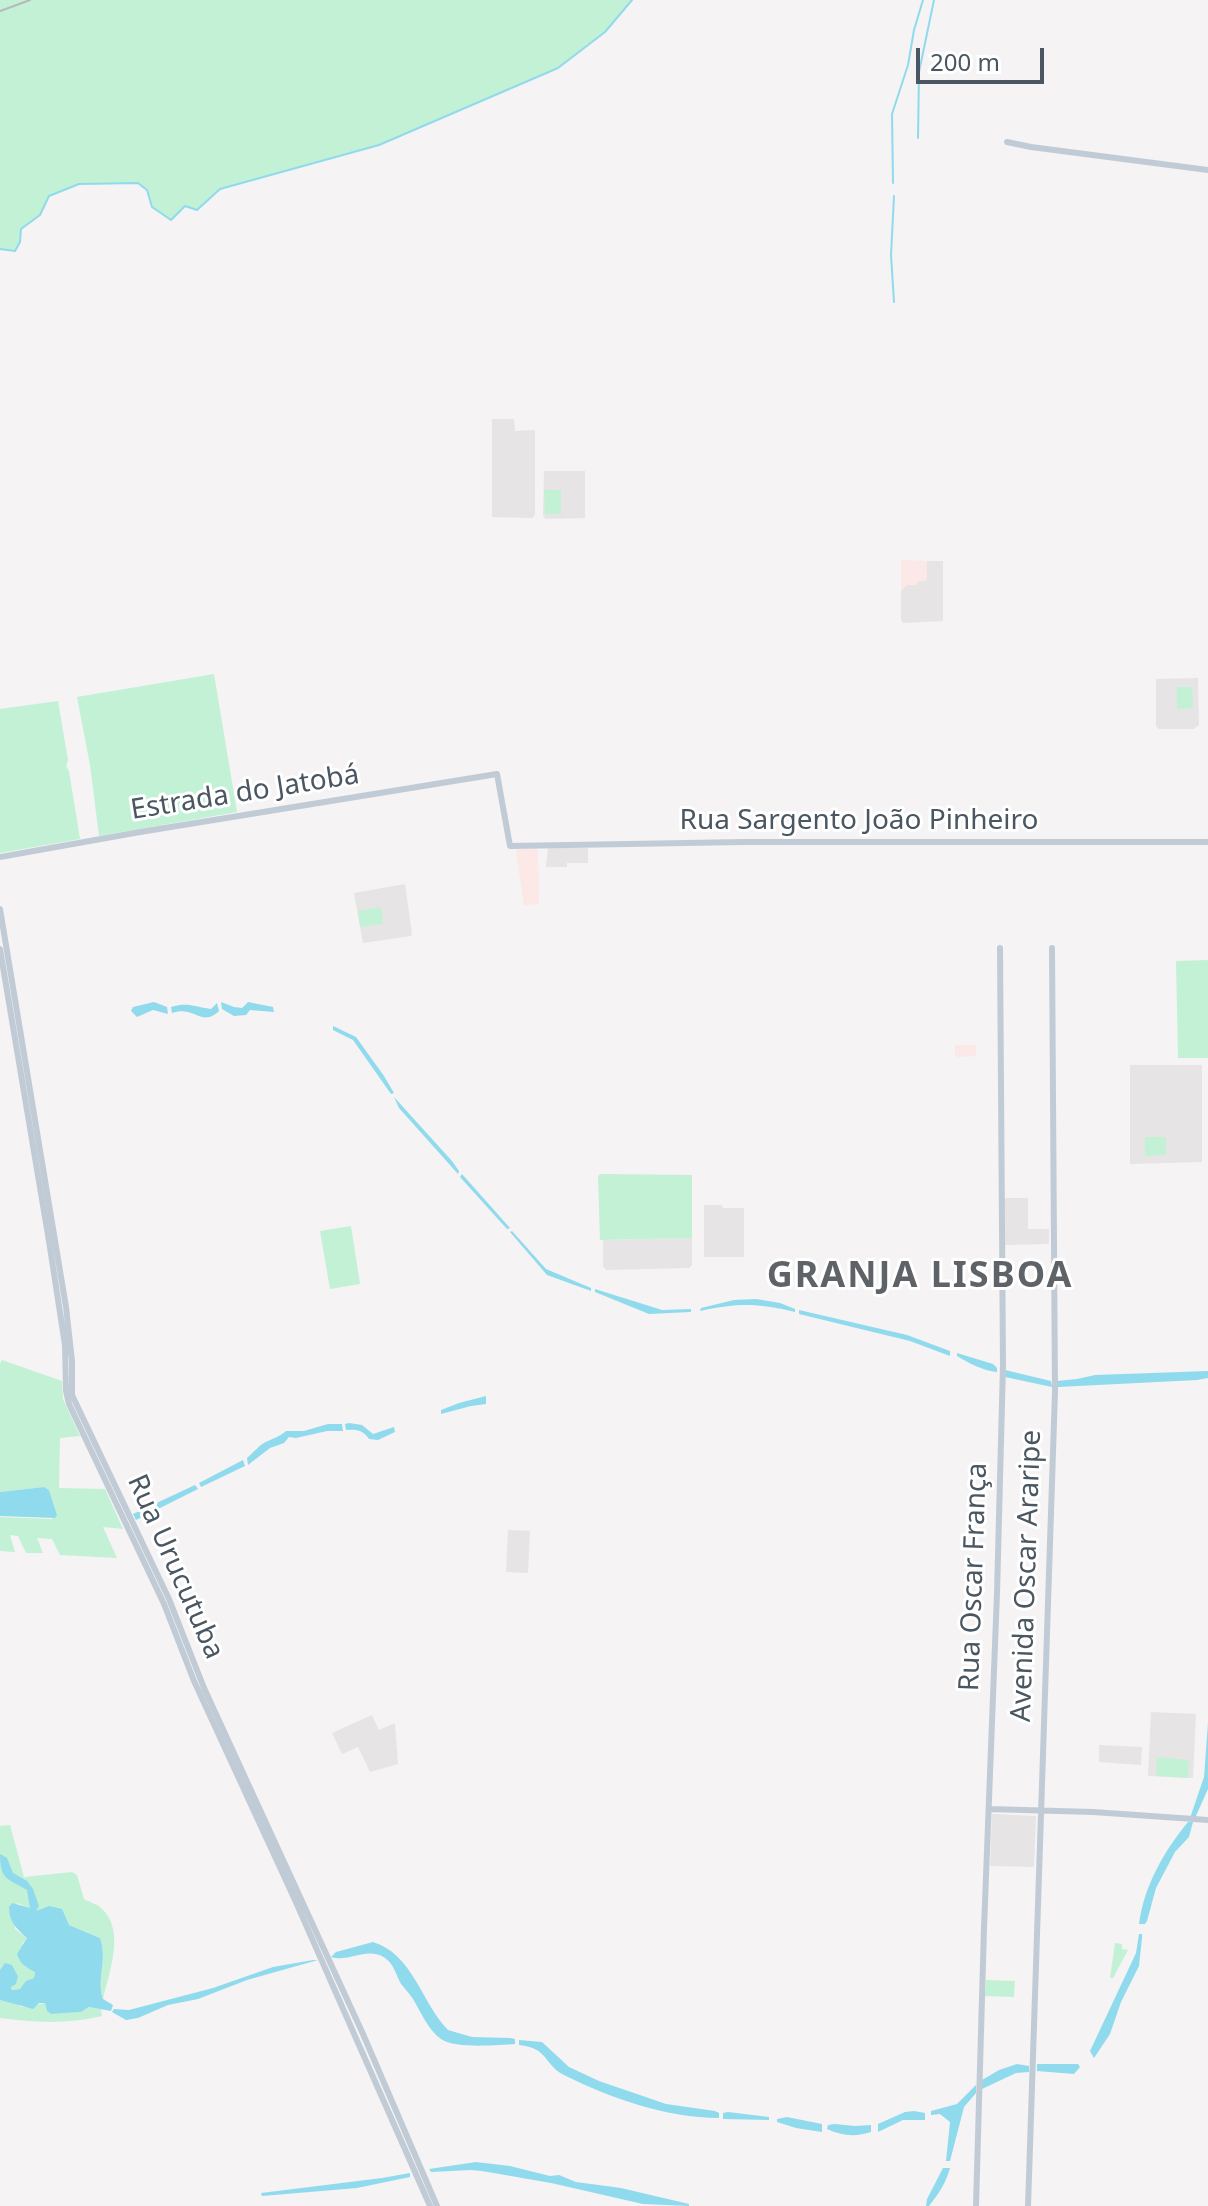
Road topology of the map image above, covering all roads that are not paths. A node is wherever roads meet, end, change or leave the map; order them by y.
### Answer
1 (1007, 142) dead end
2 (1208, 170) edge
3 (1208, 842) edge
4 (510, 846) joint
5 (0, 857) edge
6 (0, 909) edge
7 (1000, 948) dead end
8 (1052, 948) dead end
9 (0, 949) edge
10 (241, 1776) junction
11 (246, 1786) junction
12 (989, 1809) junction
13 (1041, 1810) junction
14 (1208, 1820) edge
15 (430, 2206) edge
16 (437, 2206) edge
17 (976, 2206) edge
18 (1028, 2206) edge

1 - 2 street
3 - 4 street, Rua Sargento João Pinheiro
4 - 5 street, Estrada do Jatobá
6 - 10 street, Rua Urucutuba
7 - 12 street, Rua Oscar França
8 - 13 street, Avenida Oscar Araripe
9 - 10 street, Rua Urucutuba
10 - 11 street, Rua Urucutuba
11 - 15 street, Rua Urucutuba
11 - 16 street, Rua Urucutuba
12 - 13 street
12 - 17 street, Rua Oscar França
13 - 14 street
13 - 18 street, Avenida Oscar Araripe

